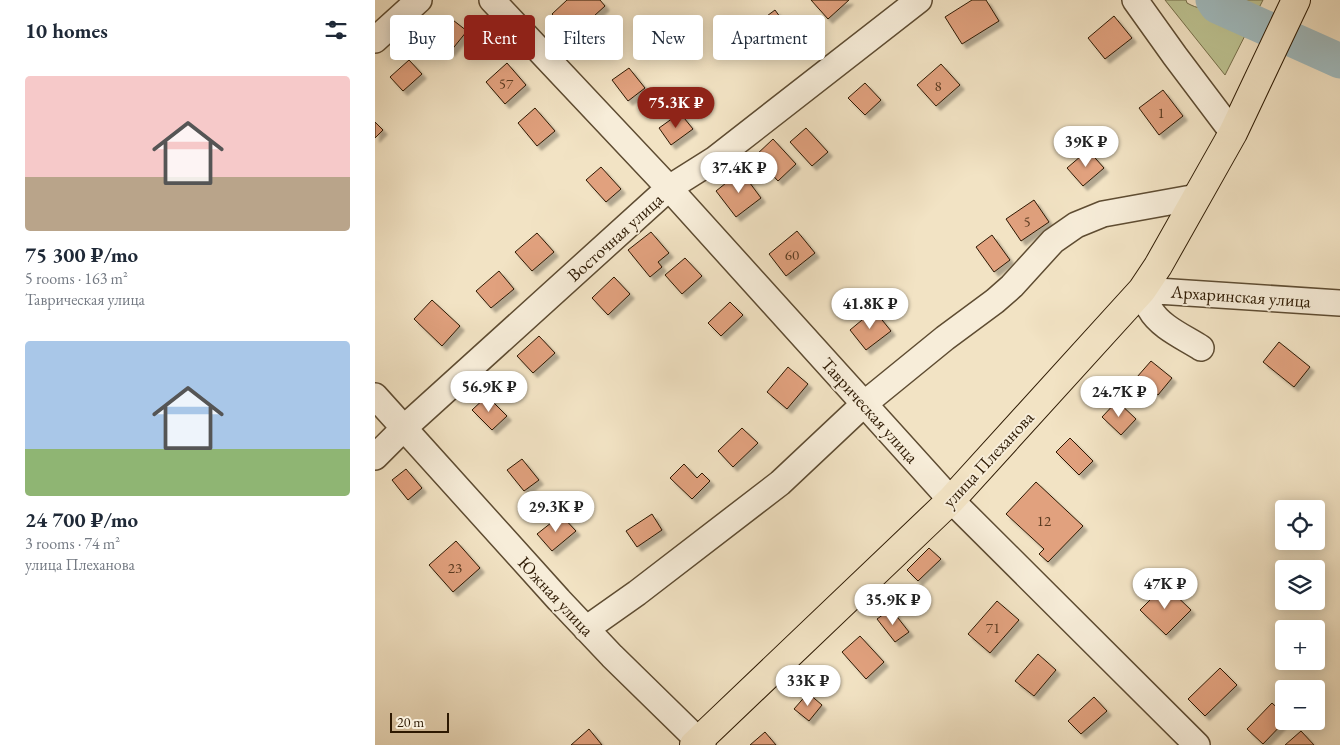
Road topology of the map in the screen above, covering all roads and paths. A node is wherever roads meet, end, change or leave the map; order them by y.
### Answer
1 (419, 0) edge
2 (491, 0) edge
3 (919, 0) edge
4 (1135, 0) edge
5 (1295, 3) edge
6 (375, 40) edge
7 (1233, 133) junction
8 (669, 188) junction
9 (1197, 197) junction
10 (1142, 290) junction
11 (1340, 303) edge
12 (1201, 348) dead end
13 (375, 396) edge
14 (864, 404) junction
15 (404, 428) junction
16 (375, 457) edge
17 (951, 500) junction
18 (586, 629) junction
19 (699, 743) edge
20 (1197, 745) edge

1 - 6 street
2 - 8 street, Таврическая улица
3 - 8 street, Восточная улица
4 - 7 street
5 - 7 main road, улица Плеханова
7 - 9 main road, улица Плеханова
8 - 14 street, Таврическая улица
8 - 15 street, Восточная улица
9 - 10 main road, улица Плеханова
9 - 14 street
10 - 11 street, Архаринская улица
10 - 12 street
10 - 17 main road, улица Плеханова
13 - 15 street, Южная улица
14 - 17 street, Таврическая улица
14 - 18 street
15 - 16 street, Восточная улица
15 - 18 street, Южная улица
17 - 19 main road, улица Плеханова
17 - 20 street, Таврическая улица
18 - 19 street, Южная улица

